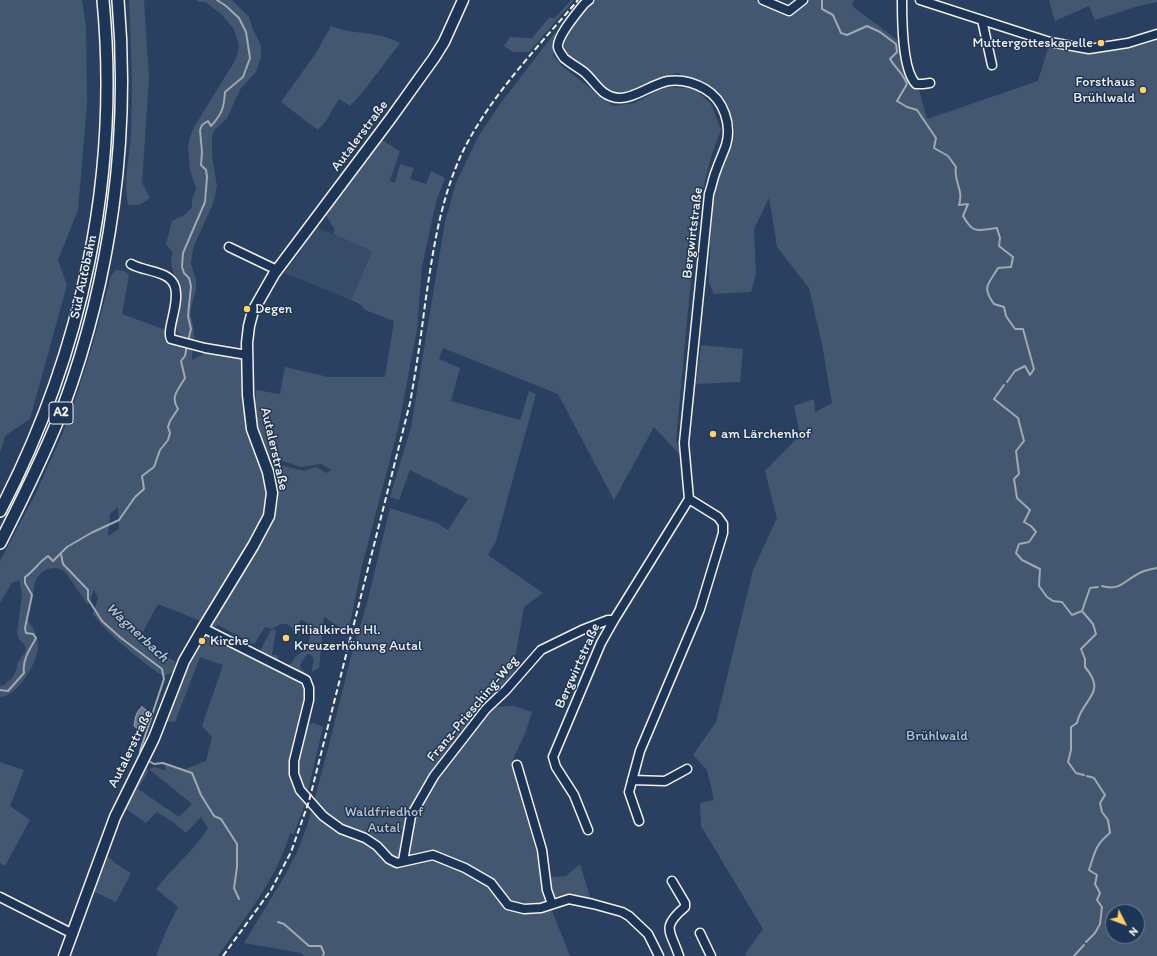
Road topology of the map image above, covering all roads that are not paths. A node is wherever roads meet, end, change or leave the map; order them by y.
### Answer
1 (103, 0) edge
2 (118, 0) edge
3 (464, 0) edge
4 (589, 0) edge
5 (763, 0) edge
6 (803, 0) edge
7 (902, 0) edge
8 (920, 0) edge
9 (982, 20) junction
10 (1157, 34) edge
11 (992, 65) dead end
12 (930, 83) dead end
13 (229, 247) dead end
14 (131, 264) dead end
15 (277, 270) junction
16 (247, 356) junction
17 (689, 499) junction
18 (0, 511) edge
19 (0, 543) edge
20 (614, 620) junction
21 (203, 628) junction
22 (517, 765) dead end
23 (687, 769) dead end
24 (632, 780) junction
25 (639, 821) dead end
26 (588, 830) dead end
27 (403, 861) junction
28 (672, 881) dead end
29 (0, 897) edge
30 (552, 904) junction
31 (700, 933) dead end
32 (73, 934) junction
33 (64, 956) edge
34 (659, 956) edge
35 (679, 956) edge
36 (712, 956) edge

1 - 18 highway, Süd Autobahn / A2
2 - 19 highway, Süd Autobahn / A2
3 - 15 main road, Autalerstraße
4 - 17 street, Bergwirtstraße
5 - 6 street
7 - 12 street
8 - 9 street
9 - 10 street
9 - 11 street
13 - 15 street
14 - 16 street
15 - 16 main road, Autalerstraße
16 - 21 main road, Autalerstraße
17 - 20 street, Bergwirtstraße
17 - 24 street
20 - 26 street, Bergwirtstraße
20 - 27 street, Franz-Priesching-Weg
21 - 27 street
21 - 32 main road, Autalerstraße
22 - 30 street
23 - 24 street
24 - 25 street
27 - 30 street
28 - 35 street
29 - 32 street
30 - 34 street
31 - 36 street
32 - 33 main road, Autalerstraße

